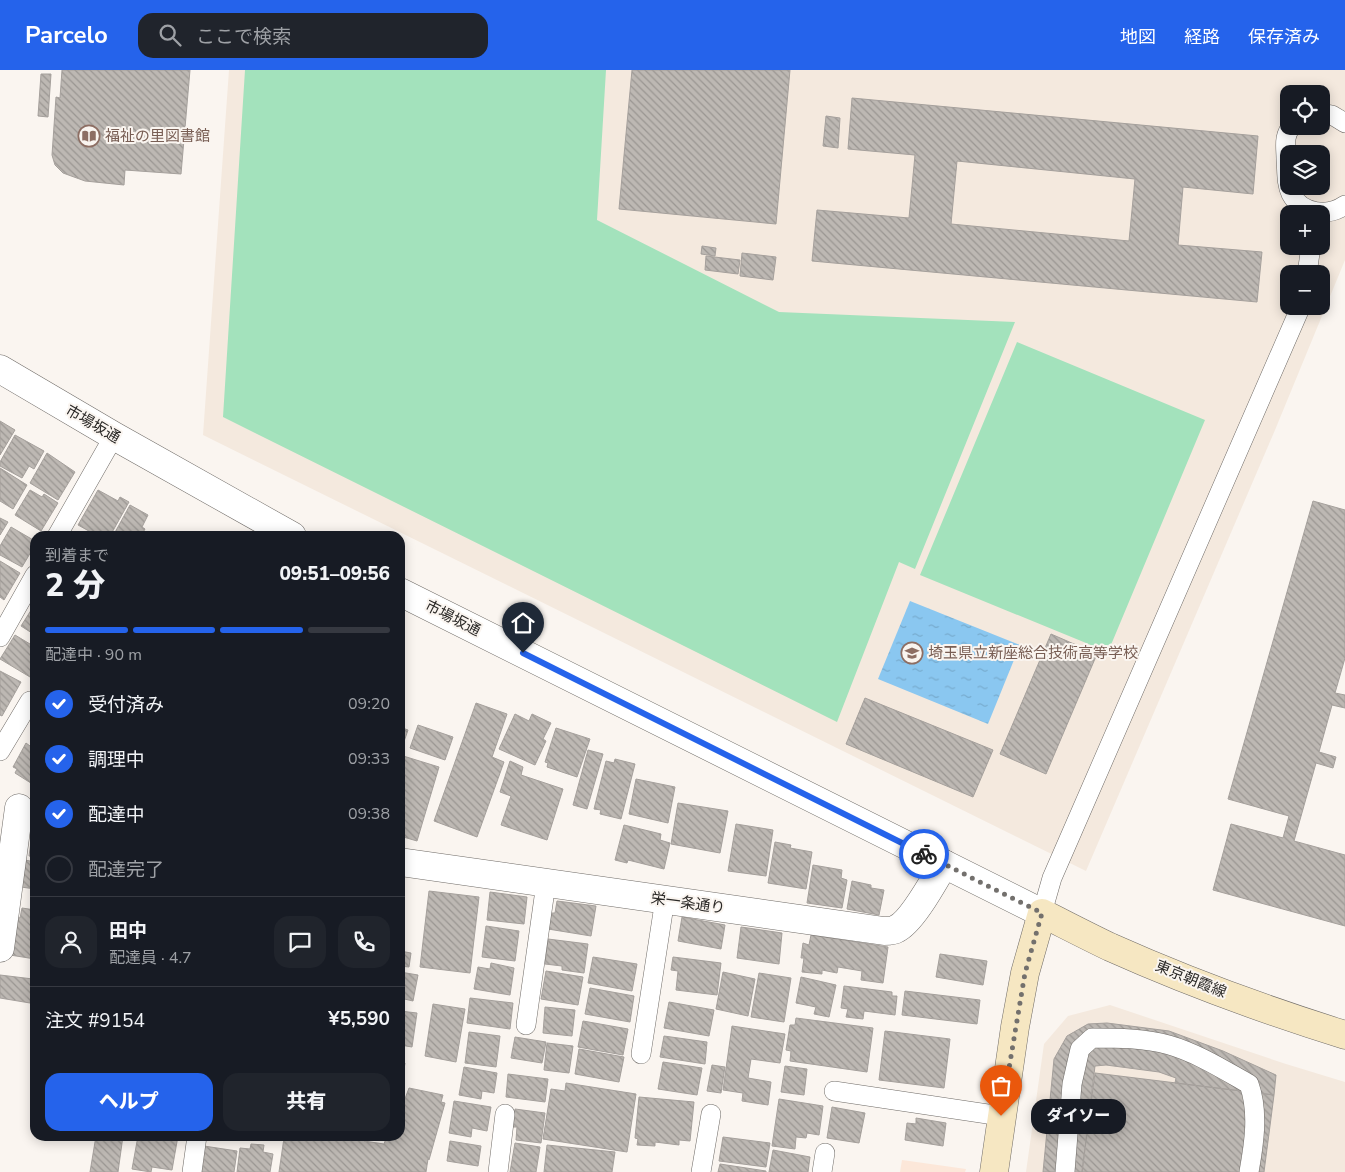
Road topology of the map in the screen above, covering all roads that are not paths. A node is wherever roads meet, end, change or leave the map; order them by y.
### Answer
1 (1330, 114) edge
2 (1345, 123) edge
3 (1288, 135) edge
4 (1302, 205) edge
5 (1345, 205) edge
6 (1330, 211) edge
7 (1297, 315) edge
8 (1, 372) edge
9 (114, 436) junction
10 (60, 531) edge
11 (283, 531) edge
12 (30, 584) edge
13 (405, 594) edge
14 (0, 637) edge
15 (30, 701) dead end
16 (0, 752) edge
17 (18, 808) edge
18 (405, 863) edge
19 (944, 864) junction
20 (546, 883) junction
21 (665, 899) junction
22 (1042, 913) junction
23 (0, 948) edge
24 (526, 1025) dead end
25 (1345, 1035) edge
26 (641, 1054) dead end
27 (834, 1091) dead end
28 (505, 1114) dead end
29 (711, 1114) dead end
30 (1001, 1116) junction
31 (196, 1141) edge
32 (825, 1153) dead end
33 (192, 1172) edge
34 (498, 1172) edge
35 (701, 1172) edge
36 (822, 1172) edge
37 (994, 1172) edge
38 (1065, 1172) edge
39 (1249, 1172) edge

1 - 2 lane
3 - 4 lane
5 - 6 lane
7 - 22 lane
8 - 9 street, 市場坂通
9 - 10 lane
9 - 11 street, 市場坂通
12 - 14 lane
13 - 19 street, 市場坂通
15 - 16 lane
17 - 23 street
18 - 20 street, 栄一条通り
19 - 21 street, 栄一条通り
19 - 22 street, 市場坂通
20 - 21 street, 栄一条通り
20 - 24 lane
21 - 26 lane
22 - 25 main road, 東京朝霞線
22 - 30 main road
27 - 30 lane
28 - 34 lane
29 - 35 lane
30 - 37 main road
31 - 33 lane
32 - 36 lane
38 - 39 lane

